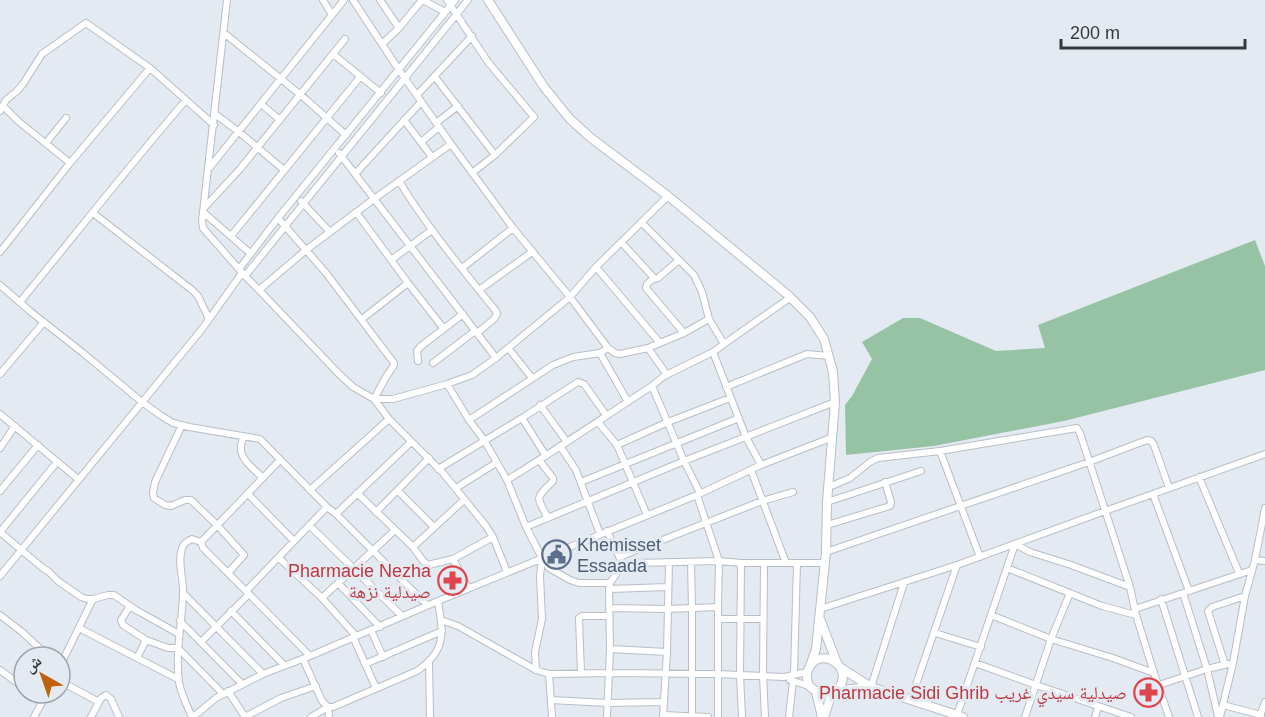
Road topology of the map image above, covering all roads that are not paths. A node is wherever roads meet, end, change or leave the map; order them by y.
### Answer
1 (228, 0) edge
2 (323, 0) edge
3 (344, 0) edge
4 (353, 0) edge
5 (380, 0) edge
6 (423, 0) edge
7 (468, 0) edge
8 (488, 0) edge
9 (451, 2) edge
10 (445, 12) junction
11 (457, 14) junction
12 (332, 15) junction
13 (399, 28) junction
14 (224, 33) junction
15 (472, 36) junction
16 (345, 39) dead end
17 (382, 44) junction
18 (333, 54) junction
19 (150, 68) junction
20 (399, 70) junction
21 (435, 76) junction
22 (360, 77) junction
23 (405, 78) junction
24 (282, 79) junction
25 (381, 93) junction
26 (300, 94) junction
27 (417, 95) junction
28 (186, 100) junction
29 (421, 102) junction
30 (261, 104) junction
31 (458, 106) junction
32 (2, 108) edge
33 (214, 114) junction
34 (66, 118) dead end
35 (327, 118) junction
36 (280, 120) junction
37 (404, 120) junction
38 (213, 125) junction
39 (437, 125) junction
40 (239, 132) junction
41 (346, 135) junction
42 (420, 142) junction
43 (46, 143) junction
44 (451, 144) junction
45 (258, 148) junction
46 (335, 148) junction
47 (341, 155) junction
48 (495, 155) junction
49 (432, 158) junction
50 (70, 162) junction
51 (209, 168) junction
52 (284, 170) junction
53 (472, 173) junction
54 (355, 174) junction
55 (399, 181) junction
56 (296, 196) junction
57 (668, 196) junction
58 (374, 199) junction
59 (303, 203) junction
60 (204, 210) junction
61 (356, 212) junction
62 (93, 213) junction
63 (278, 218) junction
64 (641, 222) junction
65 (285, 225) junction
66 (513, 228) junction
67 (432, 230) junction
68 (330, 232) junction
69 (231, 236) junction
70 (622, 243) junction
71 (410, 246) junction
72 (306, 250) junction
73 (0, 252) edge
74 (532, 252) junction
75 (250, 253) junction
76 (391, 260) junction
77 (679, 260) junction
78 (596, 267) junction
79 (462, 268) junction
80 (242, 273) junction
81 (654, 278) junction
82 (408, 283) junction
83 (0, 285) edge
84 (260, 290) junction
85 (479, 290) junction
86 (570, 297) junction
87 (791, 297) junction
88 (20, 302) junction
89 (463, 314) junction
90 (209, 319) junction
91 (362, 319) junction
92 (709, 319) junction
93 (44, 322) junction
94 (444, 329) junction
95 (476, 332) junction
96 (684, 333) junction
97 (660, 343) junction
98 (724, 344) junction
99 (608, 348) junction
100 (648, 348) junction
101 (509, 349) junction
102 (713, 352) junction
103 (600, 353) junction
104 (829, 356) junction
105 (496, 358) junction
106 (418, 361) dead end
107 (433, 363) dead end
108 (0, 374) edge
109 (667, 375) junction
110 (532, 378) junction
111 (447, 384) junction
112 (652, 386) junction
113 (726, 387) junction
114 (730, 398) junction
115 (374, 399) junction
116 (142, 402) junction
117 (628, 402) junction
118 (835, 402) junction
119 (540, 405) junction
120 (0, 414) edge
121 (606, 415) junction
122 (522, 418) junction
123 (739, 418) junction
124 (389, 419) junction
125 (468, 420) junction
126 (598, 422) junction
127 (668, 422) junction
128 (182, 425) junction
129 (15, 426) junction
130 (832, 436) junction
131 (243, 437) junction
132 (746, 437) junction
133 (484, 440) junction
134 (411, 442) junction
135 (677, 443) junction
136 (38, 445) junction
137 (564, 445) junction
138 (617, 445) junction
139 (0, 448) edge
140 (940, 451) junction
141 (1265, 454) edge
142 (546, 456) junction
143 (429, 459) junction
144 (280, 460) junction
145 (539, 460) junction
146 (684, 461) junction
147 (57, 462) junction
148 (1089, 462) junction
149 (496, 463) junction
150 (626, 463) junction
151 (761, 465) junction
152 (438, 469) junction
153 (751, 470) junction
154 (921, 471) dead end
155 (1199, 477) junction
156 (263, 478) junction
157 (78, 479) junction
158 (507, 480) junction
159 (581, 482) junction
160 (885, 482) junction
161 (634, 483) junction
162 (829, 487) junction
163 (456, 488) junction
164 (1169, 488) junction
165 (310, 490) junction
166 (0, 491) edge
167 (398, 491) junction
168 (793, 492) dead end
169 (357, 493) junction
170 (248, 494) junction
171 (699, 494) junction
172 (1153, 494) junction
173 (464, 500) junction
174 (762, 501) junction
175 (589, 502) junction
176 (827, 502) junction
177 (961, 505) junction
178 (327, 507) junction
179 (1265, 508) edge
180 (1105, 511) junction
181 (376, 512) junction
182 (336, 514) junction
183 (647, 515) junction
184 (548, 518) junction
185 (707, 524) junction
186 (217, 525) junction
187 (309, 525) junction
188 (827, 525) junction
189 (434, 527) junction
190 (526, 527) junction
191 (395, 530) junction
192 (608, 531) junction
193 (600, 534) junction
194 (493, 537) junction
195 (201, 542) junction
196 (294, 542) junction
197 (1015, 544) junction
198 (413, 547) junction
199 (21, 550) junction
200 (373, 551) junction
201 (826, 552) junction
202 (619, 557) junction
203 (980, 557) junction
204 (279, 558) junction
205 (542, 558) junction
206 (453, 559) junction
207 (1255, 560) junction
208 (719, 561) junction
209 (1265, 561) edge
210 (669, 562) junction
211 (691, 562) junction
212 (741, 563) junction
213 (764, 563) junction
214 (786, 563) junction
215 (797, 563) junction
216 (824, 564) junction
217 (957, 565) junction
218 (624, 567) junction
219 (354, 568) junction
220 (1007, 568) junction
221 (1252, 570) junction
222 (507, 572) junction
223 (228, 573) junction
224 (1239, 573) junction
225 (0, 576) edge
226 (338, 583) junction
227 (904, 583) junction
228 (609, 586) junction
229 (668, 587) junction
230 (1130, 587) junction
231 (468, 588) junction
232 (248, 592) junction
233 (1186, 592) junction
234 (183, 593) junction
235 (1070, 593) junction
236 (1245, 596) junction
237 (322, 598) junction
238 (93, 599) junction
239 (1161, 599) junction
240 (438, 601) junction
241 (427, 605) junction
242 (130, 606) junction
243 (717, 607) junction
244 (609, 608) junction
245 (668, 609) junction
246 (692, 609) junction
247 (231, 611) junction
248 (1135, 612) junction
249 (819, 613) junction
250 (0, 615) edge
251 (991, 615) junction
252 (402, 616) junction
253 (608, 616) junction
254 (718, 619) junction
255 (740, 619) junction
256 (441, 620) junction
257 (763, 620) junction
258 (180, 621) junction
259 (216, 627) junction
260 (380, 627) junction
261 (79, 628) junction
262 (371, 630) junction
263 (442, 631) junction
264 (935, 633) junction
265 (179, 634) junction
266 (354, 636) junction
267 (1051, 639) junction
268 (146, 640) junction
269 (201, 642) junction
270 (36, 645) edge
271 (70, 645) edge
272 (981, 647) junction
273 (178, 648) junction
274 (610, 649) junction
275 (667, 652) junction
276 (310, 656) junction
277 (383, 657) junction
278 (137, 658) junction
279 (303, 659) junction
280 (429, 660) junction
281 (975, 663) junction
282 (1233, 663) junction
283 (365, 664) junction
284 (284, 665) junction
285 (839, 665) junction
286 (1226, 665) junction
287 (808, 669) junction
288 (1207, 669) junction
289 (536, 670) junction
290 (581, 673) junction
291 (609, 673) junction
292 (263, 674) junction
293 (549, 674) junction
294 (665, 674) junction
295 (717, 674) junction
296 (1154, 674) junction
297 (692, 675) junction
298 (740, 675) junction
299 (763, 675) junction
300 (1186, 676) junction
301 (793, 678) junction
302 (178, 679) junction
303 (242, 684) junction
304 (1036, 685) junction
305 (1159, 685) junction
306 (316, 686) junction
307 (72, 687) edge
308 (871, 687) junction
309 (376, 688) junction
310 (813, 689) junction
311 (225, 692) junction
312 (834, 692) junction
313 (911, 699) junction
314 (551, 700) junction
315 (99, 702) junction
316 (663, 702) junction
317 (1265, 702) edge
318 (607, 703) junction
319 (1223, 705) junction
320 (328, 707) junction
321 (1098, 707) junction
322 (663, 716) edge
323 (692, 716) edge
324 (960, 716) edge
325 (1260, 716) edge
326 (91, 717) edge
327 (119, 717) edge
328 (192, 717) edge
329 (245, 717) edge
330 (311, 717) edge
331 (329, 717) edge
332 (430, 717) edge
333 (552, 717) edge
334 (607, 717) edge
335 (708, 717) edge
336 (718, 717) edge
337 (741, 717) edge
338 (765, 717) edge
339 (789, 717) edge
340 (823, 717) edge
341 (1025, 717) edge
342 (1095, 717) edge
343 (1131, 717) edge
344 (1169, 717) edge
345 (1198, 717) edge
346 (1219, 717) edge

1 - 14 street
2 - 12 street
3 - 12 street
4 - 17 street
5 - 13 street
6 - 10 street
6 - 13 street
7 - 11 street
8 - 57 main road
9 - 10 street
9 - 11 street
10 - 20 street
11 - 15 street
11 - 23 street
12 - 24 street
13 - 17 street
14 - 24 street
14 - 33 street
15 - 21 street
15 - 48 street
16 - 18 street
17 - 20 street
18 - 22 street
18 - 26 street
19 - 28 street
19 - 32 street
19 - 50 street
20 - 23 street
20 - 25 street
21 - 27 street
21 - 31 street
22 - 25 street
22 - 35 street
23 - 27 street
23 - 47 street
24 - 26 street
24 - 30 street
25 - 41 street
26 - 35 street
26 - 36 street
27 - 29 street
28 - 38 street
28 - 62 street
29 - 37 street
29 - 39 street
30 - 36 street
30 - 40 street
31 - 39 street
31 - 48 street
32 - 43 street
33 - 38 street
33 - 40 street
34 - 43 street
35 - 41 street
35 - 52 street
36 - 45 street
37 - 42 street
37 - 54 street
38 - 51 street
39 - 42 street
39 - 44 street
40 - 45 street
40 - 51 street
41 - 46 street
42 - 49 street
43 - 50 street
44 - 49 street
44 - 53 street
45 - 52 street
45 - 60 street
46 - 47 street
46 - 56 street
47 - 54 street
47 - 59 street
48 - 53 street
49 - 55 street
50 - 73 street
51 - 60 street
52 - 69 street
53 - 66 street
54 - 58 street
55 - 58 street
55 - 67 street
56 - 59 street
56 - 63 street
57 - 64 street
57 - 87 main road
58 - 61 street
58 - 71 street
59 - 65 street
59 - 68 street
60 - 69 street
60 - 80 street
61 - 68 street
61 - 76 street
62 - 88 street
62 - 90 street
63 - 65 street
63 - 75 street
64 - 70 street
64 - 77 street
65 - 72 street
65 - 80 street
66 - 74 street
66 - 79 street
67 - 71 street
67 - 79 street
68 - 72 street
69 - 75 street
70 - 78 street
70 - 81 street
71 - 76 street
71 - 89 street
72 - 84 street
72 - 91 street
74 - 85 street
74 - 86 street
75 - 80 street
76 - 82 street
77 - 81 street
77 - 92 street
78 - 86 street
78 - 97 street
79 - 85 street
80 - 84 street
80 - 90 street
81 - 96 street
82 - 91 street
82 - 94 street
83 - 88 street
84 - 115 street
85 - 95 street
86 - 99 street
86 - 101 street
87 - 98 street
87 - 104 main road
88 - 93 street
89 - 94 street
89 - 95 street
90 - 116 street
91 - 115 street
92 - 96 street
92 - 98 street
93 - 108 street
93 - 116 street
94 - 106 street
95 - 105 street
95 - 107 street
96 - 97 street
97 - 100 street
98 - 102 street
99 - 100 street
99 - 103 street
100 - 109 street
101 - 105 street
101 - 110 street
102 - 109 street
102 - 113 street
103 - 110 street
103 - 117 street
104 - 113 street
104 - 118 main road
105 - 111 street
109 - 112 street
110 - 125 street
111 - 115 street
111 - 125 street
112 - 117 street
112 - 127 street
113 - 114 street
114 - 123 street
114 - 127 street
115 - 124 street
116 - 128 street
116 - 157 street
117 - 121 street
118 - 130 main road
118 - 132 street
119 - 121 street
119 - 122 street
119 - 137 street
120 - 129 street
121 - 126 street
122 - 133 street
122 - 142 street
123 - 132 street
123 - 135 street
124 - 134 street
124 - 165 street
125 - 133 street
126 - 137 street
126 - 138 street
127 - 135 street
127 - 138 street
128 - 131 street
128 - 186 street
129 - 136 street
129 - 139 street
130 - 151 street
130 - 162 main road
131 - 144 street
131 - 156 street
132 - 146 street
132 - 151 street
133 - 149 street
133 - 152 street
134 - 143 street
134 - 169 street
135 - 146 street
135 - 150 street
136 - 147 street
136 - 166 street
137 - 142 street
137 - 159 street
138 - 150 street
140 - 148 street
140 - 162 street
140 - 177 street
141 - 155 street
142 - 145 street
143 - 152 street
143 - 167 street
144 - 156 street
144 - 165 street
145 - 158 street
145 - 184 street
146 - 161 street
146 - 171 street
147 - 157 street
147 - 199 street
148 - 164 street
148 - 177 street
148 - 180 street
149 - 158 street
149 - 163 street
150 - 159 street
150 - 161 street
151 - 153 street
152 - 163 street
153 - 171 street
153 - 174 street
154 - 160 street
155 - 164 street
155 - 224 street
156 - 170 street
157 - 199 street
158 - 190 street
159 - 175 street
160 - 176 street
160 - 188 street
161 - 175 street
161 - 183 street
162 - 176 main road
163 - 173 street
164 - 172 street
165 - 178 street
167 - 181 street
167 - 189 street
168 - 174 street
169 - 181 street
169 - 182 street
170 - 186 street
170 - 196 street
171 - 183 street
171 - 185 street
172 - 180 street
172 - 233 street
173 - 189 street
173 - 194 street
174 - 185 street
174 - 214 street
175 - 184 street
175 - 193 street
176 - 188 main road
177 - 201 street
177 - 203 street
178 - 182 street
178 - 187 street
179 - 207 street
180 - 197 street
180 - 230 street
181 - 191 street
182 - 200 street
183 - 192 street
184 - 190 street
185 - 202 street
185 - 208 street
186 - 195 street
186 - 223 street
187 - 196 street
187 - 219 street
188 - 201 main road
189 - 198 street
190 - 205 street
191 - 198 street
191 - 200 street
192 - 193 street
192 - 202 street
193 - 205 street
194 - 206 street
194 - 222 street
195 - 223 street
195 - 234 street
196 - 204 street
197 - 203 street
197 - 220 street
197 - 230 street
198 - 206 street
199 - 225 street
199 - 238 street
200 - 219 street
200 - 241 street
201 - 216 main road
202 - 218 street
203 - 217 street
204 - 232 street
204 - 237 street
205 - 222 street
205 - 228 street
205 - 289 street
206 - 231 street
207 - 209 street
207 - 221 street
208 - 211 street
208 - 212 street
208 - 243 street
210 - 211 street
210 - 218 street
210 - 229 street
211 - 246 street
212 - 213 street
212 - 255 street
213 - 214 street
213 - 257 street
214 - 215 street
215 - 216 street
215 - 301 street
216 - 249 main road
217 - 227 street
217 - 264 street
218 - 228 street
219 - 226 street
219 - 252 street
220 - 235 street
220 - 251 street
221 - 224 street
221 - 236 street
222 - 231 street
223 - 232 street
224 - 233 street
226 - 237 street
226 - 260 street
227 - 249 street
227 - 308 street
228 - 229 street
228 - 244 street
229 - 245 street
230 - 248 street
231 - 240 street
232 - 247 street
232 - 276 street
233 - 239 street
233 - 288 street
234 - 258 street
234 - 259 street
235 - 248 street
235 - 267 street
236 - 282 street
236 - 286 street
237 - 266 street
238 - 242 street
238 - 261 street
239 - 248 street
239 - 300 street
240 - 241 street
240 - 256 street
241 - 252 street
242 - 265 street
242 - 268 street
243 - 246 street
243 - 254 street
244 - 245 street
244 - 253 street
245 - 246 street
245 - 275 street
246 - 297 street
247 - 259 street
247 - 284 street
248 - 296 street
249 - 285 main road
249 - 287 main road
250 - 270 street
251 - 267 street
251 - 272 street
252 - 260 street
253 - 274 street
253 - 290 street
254 - 255 street
254 - 295 street
255 - 257 street
255 - 298 street
256 - 263 street
256 - 289 street
257 - 299 street
258 - 265 street
258 - 269 street
259 - 269 street
259 - 292 street
260 - 262 street
261 - 271 street
261 - 278 street
262 - 266 street
262 - 277 street
263 - 277 street
263 - 280 street
264 - 272 street
264 - 313 street
265 - 273 street
266 - 276 street
266 - 283 street
267 - 296 street
267 - 304 street
268 - 273 street
268 - 278 street
269 - 303 street
272 - 281 street
273 - 302 street
273 - 311 street
274 - 275 street
274 - 291 street
275 - 294 street
276 - 279 street
277 - 283 street
278 - 302 street
279 - 284 street
279 - 306 street
280 - 309 street
280 - 332 street
281 - 304 street
281 - 324 street
282 - 286 street
282 - 319 street
283 - 309 street
284 - 292 street
285 - 287 main road
285 - 308 main road
285 - 312 main road
286 - 288 street
287 - 301 street
287 - 310 main road
288 - 300 street
288 - 346 street
289 - 293 street
290 - 291 street
290 - 293 street
291 - 294 street
291 - 318 street
292 - 303 street
293 - 314 street
294 - 297 street
294 - 316 street
295 - 297 street
295 - 298 street
295 - 336 street
296 - 305 street
297 - 323 street
298 - 299 street
298 - 337 street
299 - 301 street
299 - 338 street
300 - 305 street
300 - 345 street
301 - 310 street
301 - 339 street
302 - 328 street
303 - 311 street
304 - 321 street
304 - 341 street
305 - 344 street
306 - 320 street
306 - 329 street
307 - 315 street
308 - 312 main road
308 - 313 main road
309 - 320 street
310 - 312 main road
310 - 340 main road
311 - 328 street
311 - 329 street
312 - 340 main road
313 - 324 main road
314 - 318 street
314 - 333 street
315 - 326 street
315 - 327 street
316 - 318 street
316 - 322 street
317 - 325 street
318 - 334 street
319 - 325 street
319 - 346 street
320 - 330 street
320 - 331 street
321 - 342 street
321 - 343 street
322 - 323 street
323 - 335 street

